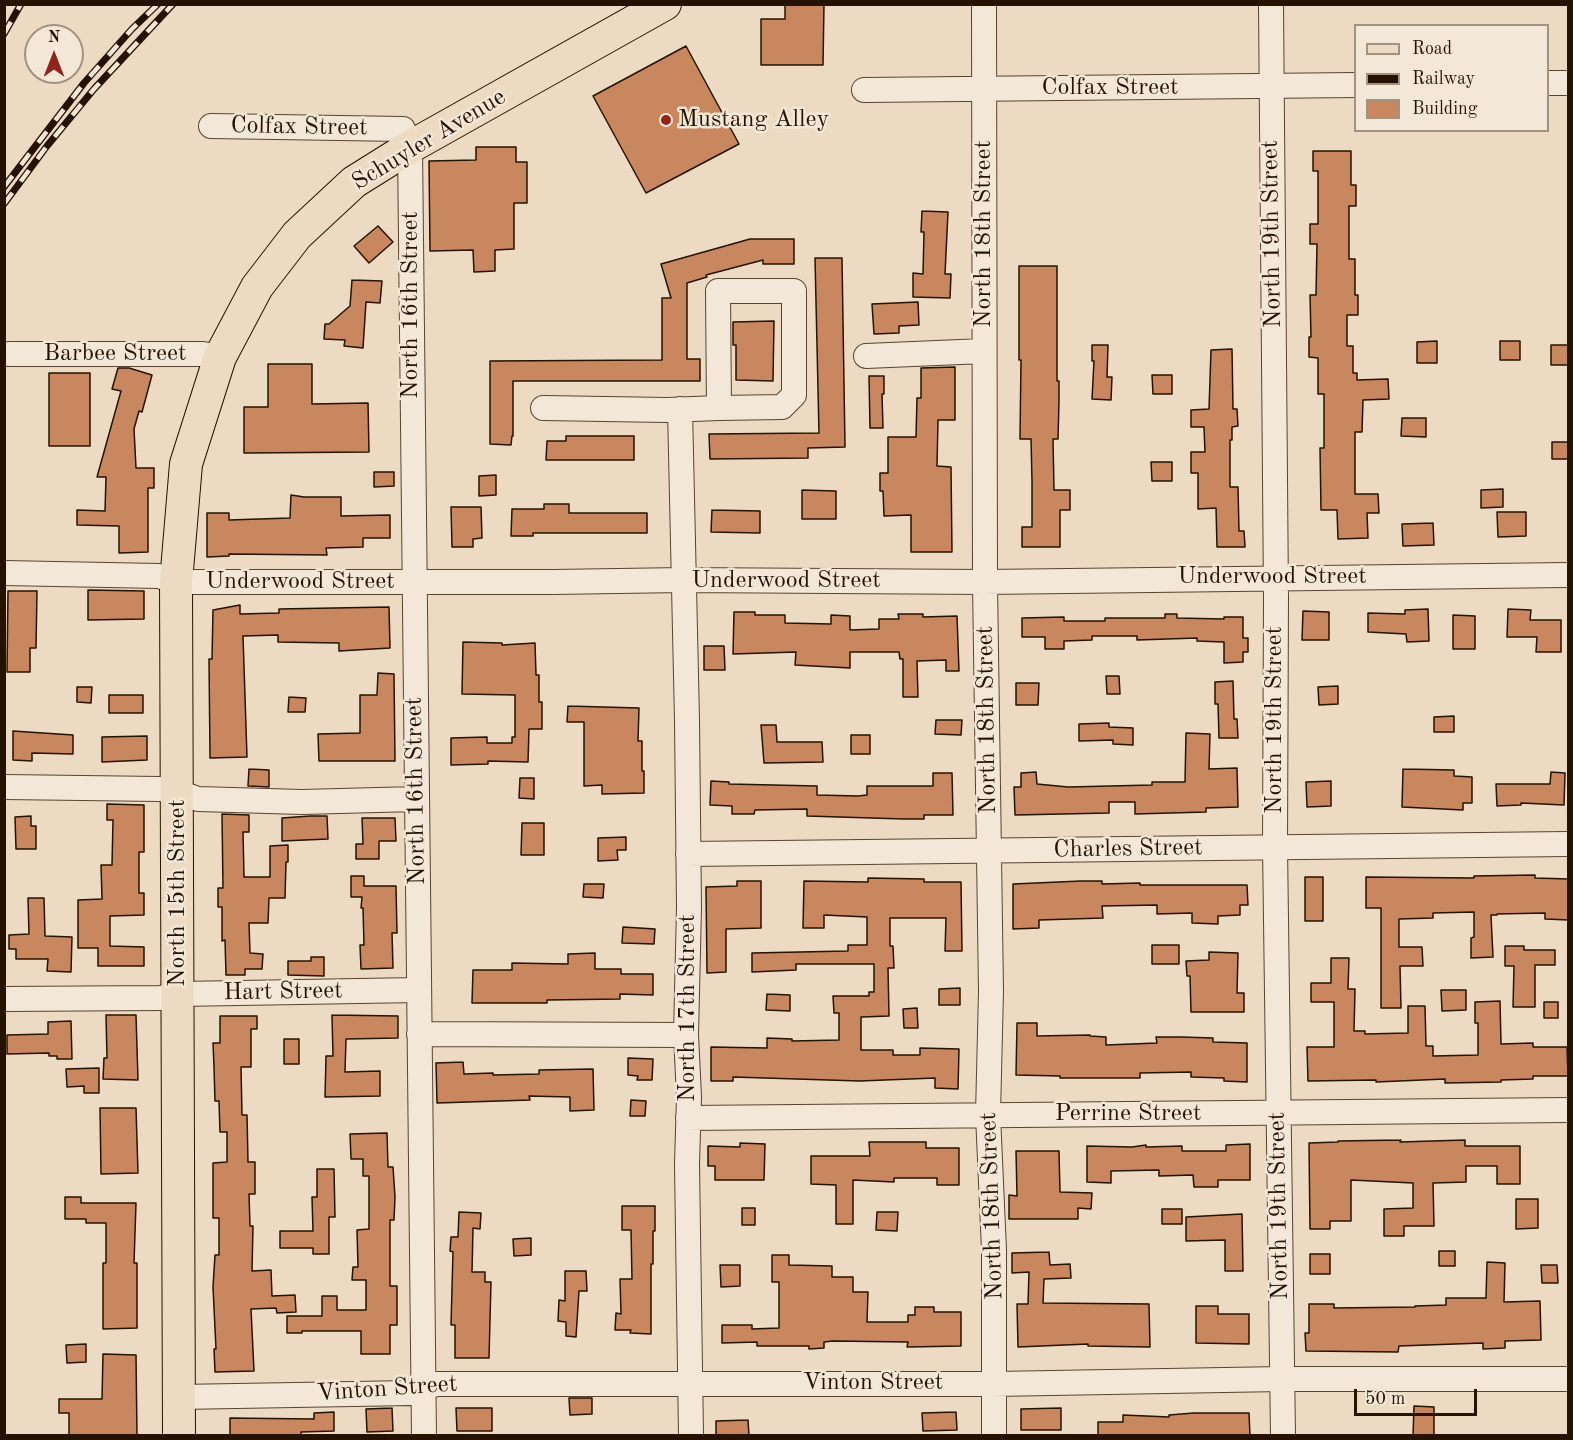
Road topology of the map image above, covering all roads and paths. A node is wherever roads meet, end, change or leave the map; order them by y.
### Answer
1 (665, 4) edge
2 (984, 4) edge
3 (1271, 4) edge
4 (1549, 83) edge
5 (1569, 83) edge
6 (1354, 85) edge
7 (1270, 86) junction
8 (984, 88) junction
9 (864, 90) dead end
10 (212, 126) dead end
11 (410, 147) junction
12 (984, 351) junction
13 (9, 354) dead end
14 (866, 356) dead end
15 (220, 357) junction
16 (543, 408) dead end
17 (719, 408) junction
18 (680, 409) junction
19 (4, 573) edge
20 (1569, 575) edge
21 (1276, 578) junction
22 (683, 580) junction
23 (176, 582) junction
24 (413, 582) junction
25 (985, 582) junction
26 (4, 787) edge
27 (178, 792) junction
28 (417, 799) junction
29 (1569, 844) edge
30 (1275, 846) junction
31 (988, 851) junction
32 (688, 854) junction
33 (419, 990) junction
34 (179, 994) junction
35 (4, 999) edge
36 (419, 1034) junction
37 (686, 1035) junction
38 (1569, 1110) edge
39 (1278, 1113) junction
40 (988, 1115) junction
41 (688, 1118) junction
42 (1282, 1378) junction
43 (1569, 1378) edge
44 (689, 1383) junction
45 (994, 1384) junction
46 (423, 1390) junction
47 (178, 1397) junction
48 (179, 1436) edge
49 (424, 1436) edge
50 (691, 1436) edge
51 (994, 1436) edge
52 (1283, 1436) edge

1 - 11 main road, Schuyler Avenue
2 - 8 street, North 18th Street
3 - 7 street, North 19th Street
4 - 5 street
6 - 7 street, Colfax Street
7 - 8 street, Colfax Street
7 - 21 street, North 19th Street
8 - 9 street, Colfax Street
8 - 12 street, North 18th Street
10 - 11 street, Colfax Street
11 - 15 main road, Schuyler Avenue
11 - 24 street, North 16th Street
12 - 14 street
12 - 25 street, North 18th Street
13 - 15 street, Barbee Street
15 - 23 main road, North 15th Street
16 - 18 street
17 - 17 street
17 - 18 street
18 - 22 street, North 17th Street
19 - 23 street, Underwood Street
20 - 21 street, Underwood Street
21 - 25 street, Underwood Street
21 - 30 street, North 19th Street
22 - 24 street, Underwood Street
22 - 25 street, Underwood Street
22 - 32 street, North 17th Street
23 - 24 street, Underwood Street
23 - 27 main road, North 15th Street
24 - 28 street, North 16th Street
25 - 31 street, North 18th Street
26 - 27 street
27 - 28 street
27 - 34 main road, North 15th Street
28 - 33 street, North 16th Street
29 - 30 street, Charles Street
30 - 31 street, Charles Street
30 - 39 street, North 19th Street
31 - 32 street, Charles Street
31 - 40 street, North 18th Street
32 - 37 street, North 17th Street
33 - 34 street, Hart Street
33 - 36 street, North 16th Street
34 - 35 street, Hart Street
34 - 47 main road, North 15th Street
36 - 37 street
36 - 46 street, North 16th Street
37 - 41 street, North 17th Street
38 - 39 street, Perrine Street
39 - 40 street, Perrine Street
39 - 42 street, North 19th Street
40 - 41 street, Perrine Street
40 - 45 street, North 18th Street
41 - 44 street, North 17th Street
42 - 43 street, Vinton Street
42 - 45 street, Vinton Street
42 - 52 street, North 19th Street
44 - 45 street, Vinton Street
44 - 46 street, Vinton Street
44 - 50 street, North 17th Street
45 - 51 street, North 18th Street
46 - 47 street, Vinton Street
46 - 49 street, North 16th Street
47 - 48 main road, North 15th Street

